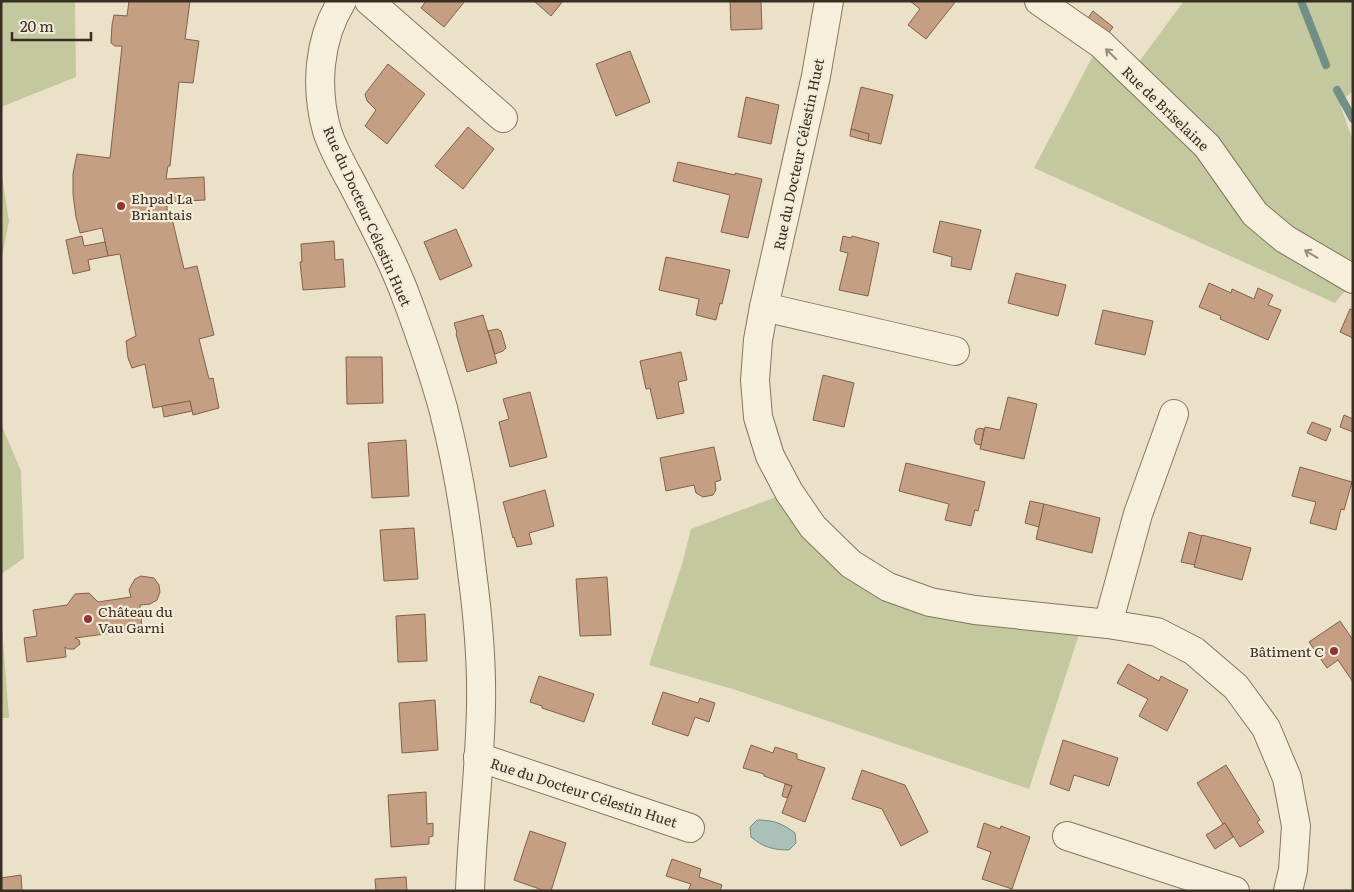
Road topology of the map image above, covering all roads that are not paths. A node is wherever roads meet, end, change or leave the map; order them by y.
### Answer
1 (342, 1) edge
2 (369, 1) edge
3 (829, 1) edge
4 (1039, 1) edge
5 (503, 118) dead end
6 (1353, 279) edge
7 (764, 307) junction
8 (955, 351) dead end
9 (1174, 414) dead end
10 (1108, 624) junction
11 (478, 757) junction
12 (690, 828) dead end
13 (1067, 836) dead end
14 (470, 891) edge
15 (1235, 891) edge
16 (1288, 891) edge

1 - 11 street, Rue du Docteur Célestin Huet
2 - 5 street
3 - 7 street, Rue du Docteur Célestin Huet
6 -> 4 street, Rue de Briselaine
7 - 8 street
7 - 10 street, Rue du Docteur Célestin Huet
9 - 10 street
10 - 16 street, Rue du Docteur Célestin Huet
11 - 12 street, Rue du Docteur Célestin Huet
11 - 14 street, Rue du Docteur Célestin Huet
13 - 15 street

